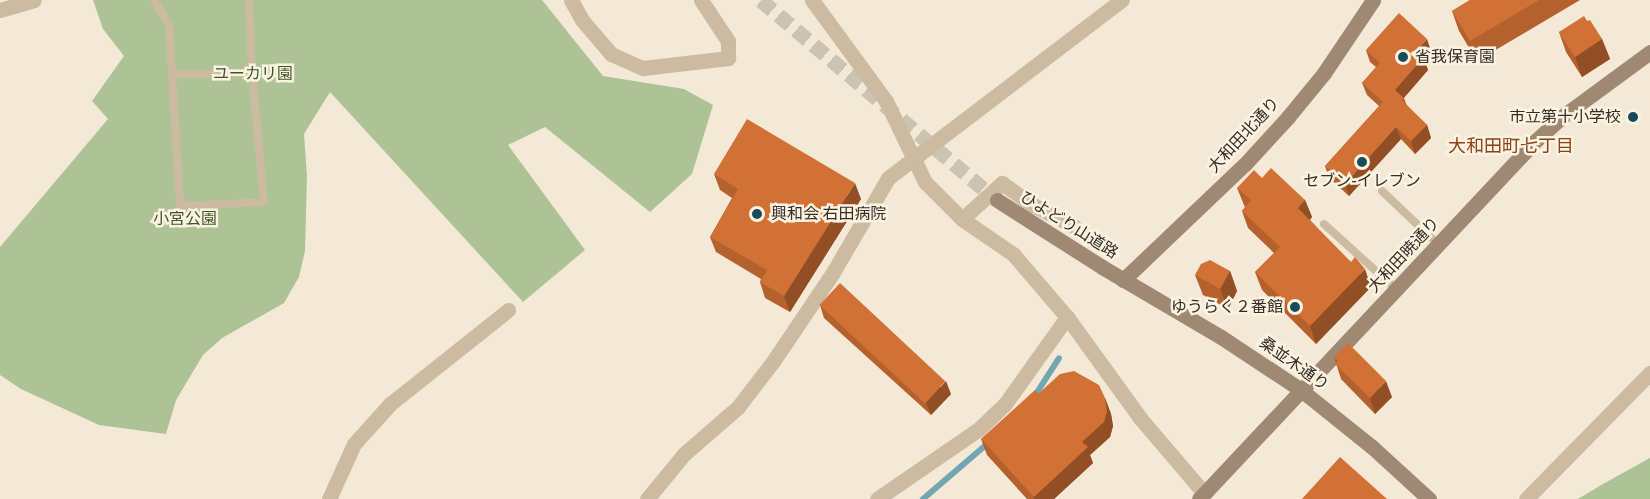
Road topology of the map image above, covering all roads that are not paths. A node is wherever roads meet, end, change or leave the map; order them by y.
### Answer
1 (34, 0) edge
2 (154, 0) edge
3 (249, 0) edge
4 (571, 0) edge
5 (701, 0) edge
6 (812, 0) edge
7 (1122, 0) edge
8 (1374, 0) edge
9 (0, 10) edge
10 (1650, 52) edge
11 (252, 73) junction
12 (171, 74) junction
13 (911, 158) junction
14 (1383, 191) dead end
15 (997, 200) tunnel mouth
16 (962, 219) junction
17 (1324, 224) dead end
18 (1074, 226) dead end
19 (1439, 245) junction
20 (1123, 280) junction
21 (1396, 290) junction
22 (508, 310) dead end
23 (1067, 317) junction
24 (1650, 373) edge
25 (1301, 390) junction
26 (1201, 496) edge
27 (329, 499) edge
28 (647, 499) edge
29 (877, 499) edge
30 (1429, 499) edge
31 (1526, 499) edge

1 - 9 street
2 - 12 lane
3 - 11 lane
4 - 5 street
6 - 13 street
7 - 13 street
8 - 20 street, 大和田北通り
10 - 19 street, 大和田暁通り
11 - 12 lane
11 - 12 lane
13 - 16 street
13 - 28 street
14 - 19 lane
15 - 20 street, ひよどり山道路
16 - 18 street
16 - 23 street
17 - 21 lane
19 - 21 street, 大和田暁通り
20 - 25 street, 桑並木通り
21 - 25 street, 大和田暁通り
22 - 27 street
23 - 26 street
23 - 29 street
24 - 31 street
25 - 26 street, 大和田暁通り
25 - 30 street, 桑並木通り

